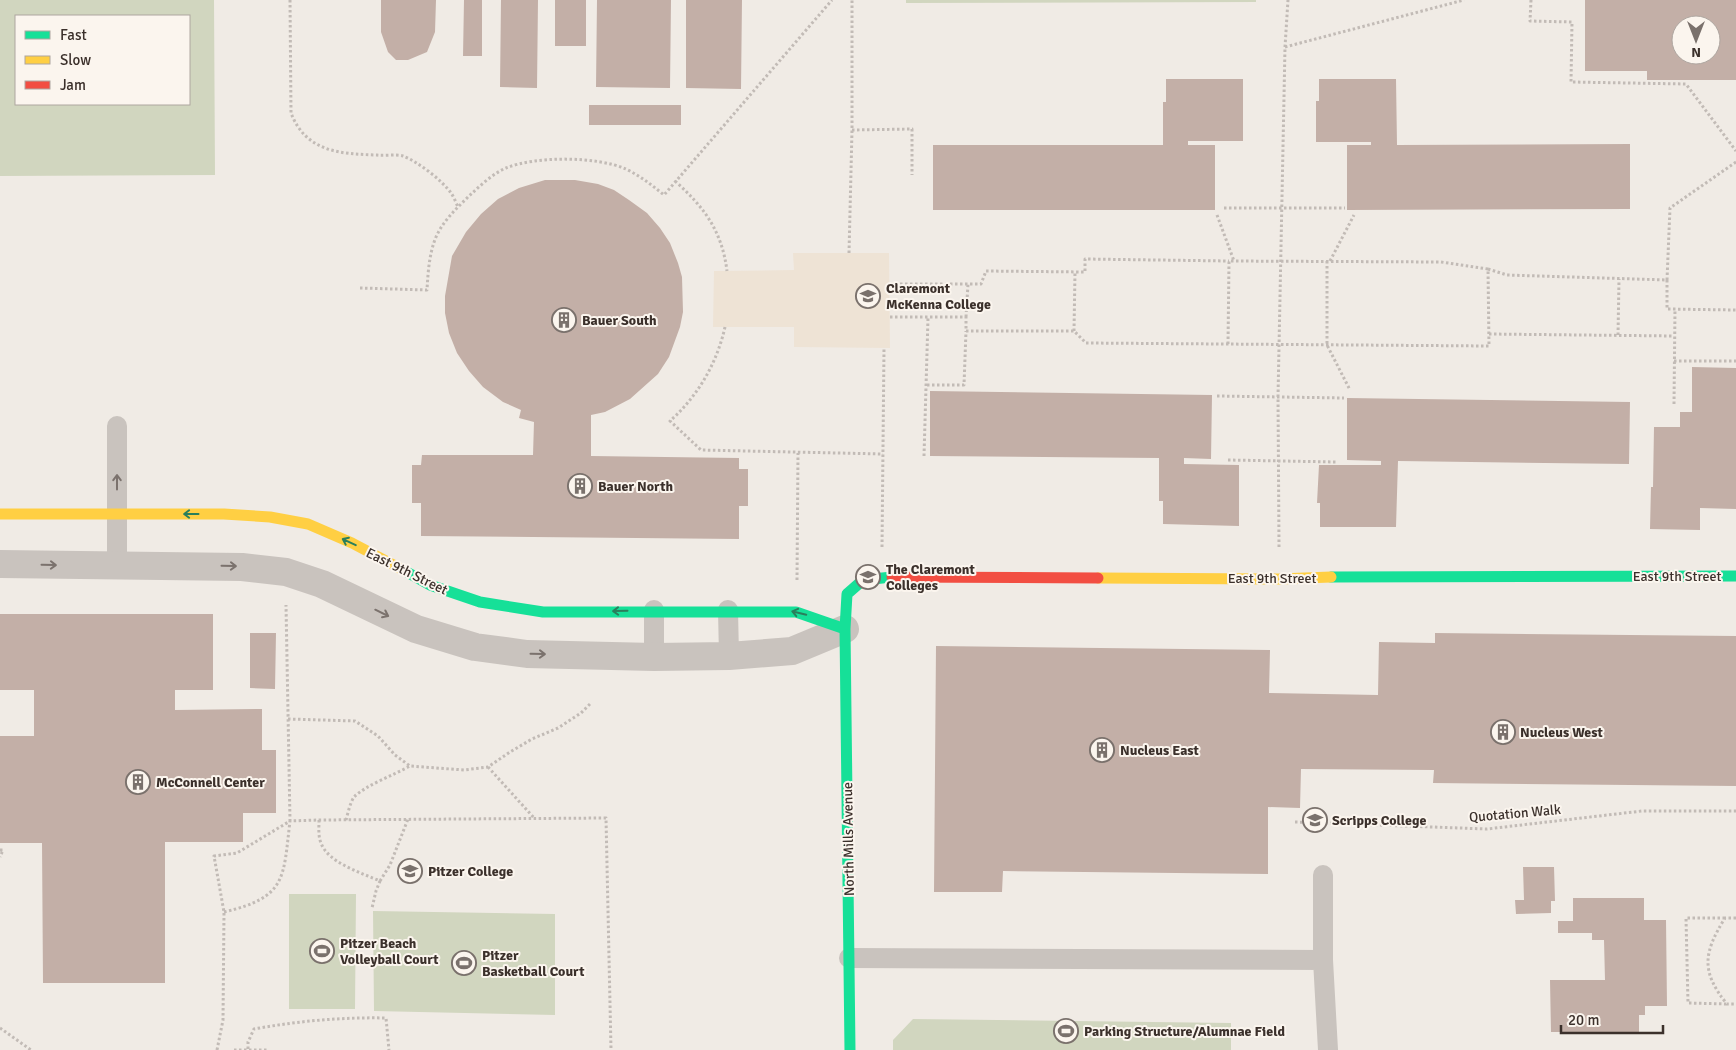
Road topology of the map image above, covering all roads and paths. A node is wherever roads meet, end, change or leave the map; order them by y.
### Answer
1 (290, 0) edge
2 (832, 0) edge
3 (852, 0) edge
4 (1288, 0) edge
5 (1464, 0) edge
6 (1531, 0) edge
7 (1285, 47) junction
8 (852, 130) junction
9 (1736, 151) edge
10 (1736, 162) edge
11 (912, 175) dead end
12 (675, 182) junction
13 (458, 207) junction
14 (1224, 208) dead end
15 (1282, 208) junction
16 (1345, 208) dead end
17 (1217, 215) dead end
18 (1354, 215) dead end
19 (849, 253) dead end
20 (1229, 261) junction
21 (1234, 261) junction
22 (1281, 261) junction
23 (1329, 261) junction
24 (1488, 269) junction
25 (727, 271) dead end
26 (1075, 272) junction
27 (1619, 279) junction
28 (1667, 280) junction
29 (890, 284) dead end
30 (968, 284) junction
31 (360, 288) dead end
32 (1675, 310) junction
33 (1736, 310) edge
34 (890, 317) dead end
35 (966, 317) junction
36 (928, 318) junction
37 (725, 326) dead end
38 (966, 330) junction
39 (1074, 331) junction
40 (1489, 334) junction
41 (1618, 335) junction
42 (1674, 336) junction
43 (1228, 344) junction
44 (1279, 344) junction
45 (1327, 345) junction
46 (884, 348) dead end
47 (1674, 361) junction
48 (1736, 361) edge
49 (927, 385) junction
50 (1350, 390) dead end
51 (1217, 396) dead end
52 (1278, 397) junction
53 (1344, 398) dead end
54 (1674, 404) dead end
55 (117, 426) dead end
56 (798, 453) junction
57 (883, 454) junction
58 (924, 456) dead end
59 (1228, 460) dead end
60 (1279, 461) junction
61 (1337, 462) dead end
62 (0, 514) edge
63 (117, 514) junction
64 (0, 564) edge
65 (117, 565) junction
66 (286, 572) junction
67 (1736, 576) edge
68 (882, 577) junction
69 (1279, 578) junction
70 (654, 610) junction
71 (728, 610) junction
72 (796, 612) junction
73 (846, 629) junction
74 (729, 656) junction
75 (654, 657) junction
76 (591, 702) dead end
77 (288, 719) junction
78 (410, 766) junction
79 (488, 767) junction
80 (1736, 811) edge
81 (535, 818) junction
82 (408, 819) junction
83 (319, 820) junction
84 (346, 820) junction
85 (290, 821) junction
86 (1294, 822) dead end
87 (0, 850) edge
88 (0, 857) edge
89 (1323, 875) dead end
90 (380, 880) junction
91 (372, 908) dead end
92 (224, 912) junction
93 (1725, 918) junction
94 (1736, 918) edge
95 (849, 958) junction
96 (1323, 960) junction
97 (1727, 1004) junction
98 (1736, 1004) edge
99 (0, 1028) edge
100 (31, 1050) edge
101 (217, 1050) edge
102 (234, 1050) edge
103 (248, 1050) edge
104 (269, 1050) edge
105 (389, 1050) edge
106 (611, 1050) edge
107 (850, 1050) edge
108 (1328, 1050) edge

1 - 13 path
2 - 12 path
3 - 8 path
4 - 7 path
5 - 7 path
6 - 9 path
7 - 15 path
8 - 11 path
8 - 19 path
10 - 28 path
12 - 13 path
12 - 25 path
13 - 31 path
14 - 15 path
15 - 16 path
15 - 22 path
17 - 21 path
18 - 23 path
20 - 21 path
20 - 26 path
20 - 43 path
21 - 22 path
22 - 23 path
22 - 44 path
23 - 24 path
23 - 45 path
24 - 27 path
24 - 40 path
26 - 30 path
26 - 39 path
27 - 28 path
27 - 41 path
28 - 32 path
29 - 30 path
30 - 35 path
32 - 33 path
32 - 42 path
34 - 36 path
35 - 36 path
35 - 38 path
36 - 49 path
37 - 56 path
38 - 39 path
38 - 49 path
39 - 43 path
40 - 41 path
40 - 45 path
41 - 42 path
42 - 47 path
43 - 44 path
44 - 45 path
44 - 52 path
45 - 50 path
46 - 57 path
47 - 48 path
47 - 54 path
49 - 58 path
51 - 52 path
52 - 53 path
52 - 60 path
63 -> 55 lane
56 - 57 path
56 - 72 path
57 - 68 path
59 - 60 path
60 - 61 path
60 - 69 path
62 - 63 street, East 9th Street
63 - 65 lane
70 -> 63 street, East 9th Street
64 -> 65 street
65 -> 66 street
66 -> 75 street
66 - 77 path
67 - 69 street, East 9th Street
68 - 69 street, East 9th Street
68 - 73 street, East 9th Street
70 - 71 street, East 9th Street
70 - 75 lane
71 - 72 street, East 9th Street
71 - 74 lane
73 -> 72 street, East 9th Street
73 - 74 street
73 - 95 street, North Mills Avenue
74 - 75 street
76 - 79 path
77 - 78 path
77 - 85 path
78 - 79 path
78 - 84 path
79 - 81 path
80 - 86 path, Quotation Walk
81 - 82 path
81 - 106 path
82 - 84 path
82 - 90 path
83 - 84 path
83 - 85 path
83 - 90 path
85 - 92 path
85 - 92 path
87 - 88 path
89 - 96 lane
90 - 91 path
92 - 101 path
93 - 94 path
93 - 97 path
93 - 97 path
95 - 96 lane
95 - 107 street, North Mills Avenue
96 - 108 lane
97 - 98 path
99 - 100 path
102 - 103 path
103 - 104 path
103 - 105 path

